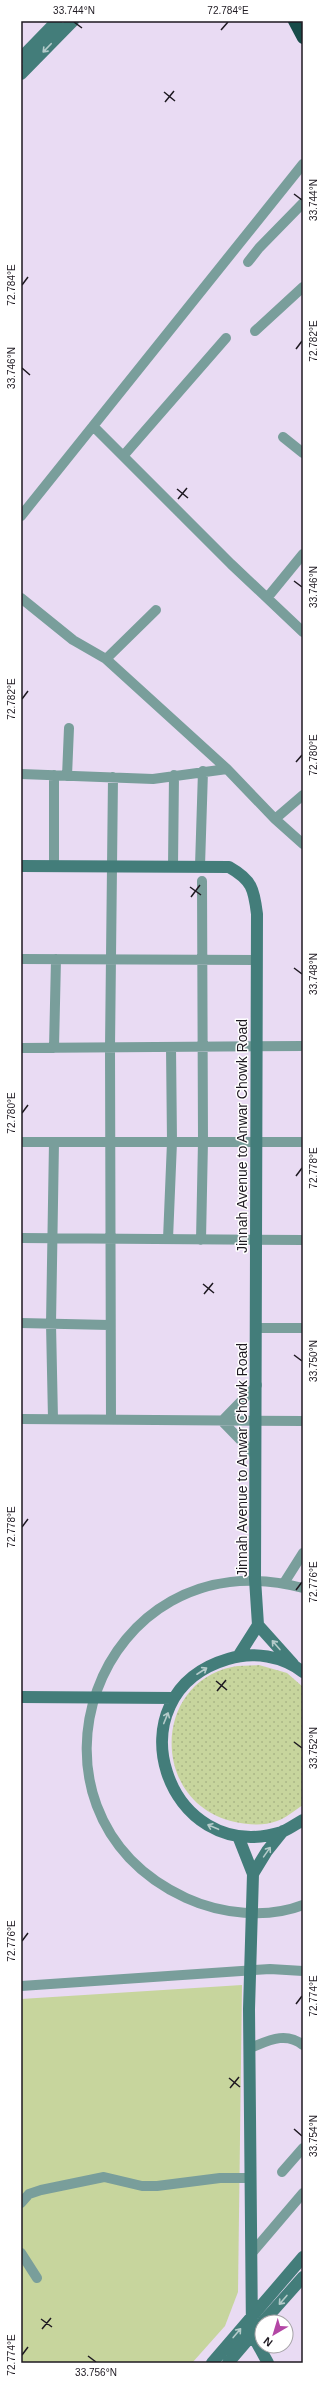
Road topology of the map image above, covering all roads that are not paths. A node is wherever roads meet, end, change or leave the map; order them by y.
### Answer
1 (57, 21) edge
2 (73, 21) edge
3 (294, 21) edge
4 (303, 38) edge
5 (21, 58) edge
6 (21, 74) edge
7 (303, 164) edge
8 (303, 203) edge
9 (248, 262) dead end
10 (303, 287) edge
11 (255, 331) dead end
12 (226, 338) dead end
13 (93, 426) junction
14 (283, 437) dead end
15 (303, 453) edge
16 (124, 455) junction
17 (21, 516) edge
18 (303, 554) edge
19 (21, 598) edge
20 (267, 598) junction
21 (156, 610) dead end
22 (303, 632) edge
23 (106, 659) junction
24 (69, 728) dead end
25 (227, 769) junction
26 (203, 771) junction
27 (21, 774) edge
28 (54, 775) junction
29 (67, 776) junction
30 (174, 776) junction
31 (113, 777) junction
32 (303, 795) edge
33 (275, 819) junction
34 (303, 844) edge
35 (21, 866) edge
36 (54, 866) junction
37 (113, 866) junction
38 (173, 866) junction
39 (200, 866) junction
40 (202, 881) dead end
41 (21, 959) edge
42 (56, 959) junction
43 (112, 960) junction
44 (201, 960) junction
45 (257, 960) junction
46 (258, 1045) junction
47 (203, 1046) junction
48 (303, 1046) edge
49 (110, 1047) junction
50 (171, 1047) junction
51 (21, 1048) edge
52 (54, 1048) junction
53 (203, 1141) junction
54 (258, 1141) junction
55 (21, 1142) edge
56 (54, 1142) junction
57 (110, 1142) junction
58 (172, 1142) junction
59 (303, 1142) edge
60 (21, 1238) edge
61 (54, 1239) junction
62 (110, 1239) junction
63 (168, 1239) junction
64 (201, 1240) junction
65 (257, 1240) junction
66 (303, 1240) edge
67 (21, 1323) edge
68 (51, 1324) junction
69 (109, 1325) junction
70 (258, 1328) junction
71 (303, 1328) edge
72 (257, 1385) junction
73 (21, 1419) edge
74 (52, 1419) junction
75 (111, 1420) junction
76 (222, 1421) junction
77 (257, 1421) junction
78 (303, 1421) edge
79 (256, 1456) junction
80 (303, 1553) edge
81 (255, 1579) junction
82 (284, 1583) junction
83 (303, 1588) edge
84 (258, 1625) junction
85 (239, 1656) junction
86 (298, 1668) edge
87 (21, 1697) edge
88 (93, 1697) junction
89 (174, 1698) junction
90 (303, 1820) edge
91 (283, 1831) junction
92 (238, 1836) junction
93 (253, 1874) junction
94 (302, 1908) edge
95 (252, 1913) junction
96 (251, 1970) junction
97 (303, 1970) edge
98 (21, 1986) edge
99 (303, 2045) edge
100 (250, 2048) junction
101 (303, 2148) edge
102 (282, 2172) dead end
103 (251, 2178) junction
104 (303, 2193) edge
105 (21, 2202) edge
106 (21, 2253) edge
107 (251, 2254) junction
108 (303, 2257) edge
109 (303, 2277) edge
110 (37, 2278) dead end
111 (271, 2314) edge
112 (252, 2315) junction
113 (252, 2334) junction
114 (212, 2363) edge
115 (228, 2363) edge
116 (268, 2363) edge

1 - 5 street
2 -> 6 street
3 - 4 highway
7 - 13 street
8 - 9 street
10 - 11 street
12 - 16 street
13 - 16 street
13 - 17 street
14 - 15 street
16 - 20 street
18 - 20 street
19 - 23 street
20 - 22 street
21 - 23 street
23 - 25 street
24 - 29 street
25 - 26 street
25 - 33 street
26 - 30 street
26 - 39 street
27 - 28 street
28 - 29 street
28 - 36 street
29 - 31 street
30 - 31 street
30 - 38 street
31 - 37 street
32 - 33 street
33 - 34 street
35 - 36 street, Jinnah Avenue to Anwar Chowk Road
36 - 37 street, Jinnah Avenue to Anwar Chowk Road
37 - 38 street, Jinnah Avenue to Anwar Chowk Road
37 - 43 street
38 - 39 street, Jinnah Avenue to Anwar Chowk Road
39 - 45 street, Jinnah Avenue to Anwar Chowk Road
40 - 44 street
41 - 42 street
42 - 43 street
42 - 52 street
43 - 44 street
43 - 49 street
44 - 45 street
44 - 47 street
45 - 46 street, Jinnah Avenue to Anwar Chowk Road
46 - 47 street
46 - 48 street
46 - 54 street, Jinnah Avenue to Anwar Chowk Road
47 - 50 street
47 - 53 street
49 - 50 street
49 - 52 street
49 - 57 street
50 - 58 street
51 - 52 street
53 - 54 street
53 - 58 street
53 - 64 street
54 - 59 street
54 - 65 street, Jinnah Avenue to Anwar Chowk Road
55 - 56 street
56 - 57 street
56 - 61 street
57 - 58 street
57 - 62 street
58 - 63 street
60 - 61 street
61 - 62 street
61 - 68 street
62 - 63 street
62 - 69 street
63 - 64 street
64 - 65 street
65 - 66 street
65 - 70 street, Jinnah Avenue to Anwar Chowk Road
67 - 68 street
68 - 69 street
68 - 74 street
69 - 75 street
70 - 71 street
70 - 72 street, Jinnah Avenue to Anwar Chowk Road
72 - 76 street
72 - 77 street, Jinnah Avenue to Anwar Chowk Road
73 - 74 street
74 - 75 street
75 - 76 street
76 - 77 street
76 - 79 street
77 - 78 street
77 - 79 street, Jinnah Avenue to Anwar Chowk Road
79 - 81 street, Jinnah Avenue to Anwar Chowk Road
80 - 82 street
81 - 82 street
81 - 84 street, Jinnah Avenue to Anwar Chowk Road
81 - 88 street
82 - 83 street
84 - 85 street
86 -> 84 street
85 - 86 street
89 -> 85 street
87 - 88 street
88 - 89 street
88 - 95 street
92 -> 89 street
90 - 91 street
91 - 92 street
93 -> 91 street
92 - 93 street
93 - 95 street
94 - 95 street
95 - 96 street
96 - 97 street
96 - 98 street
96 - 100 street
99 - 100 street
100 - 103 street
101 - 102 street
103 - 105 street
103 - 107 street
104 - 107 street
106 - 110 street
107 - 112 street
108 - 112 street
109 -> 111 street
112 - 113 street
114 -> 112 street
113 - 115 street
113 - 116 street

